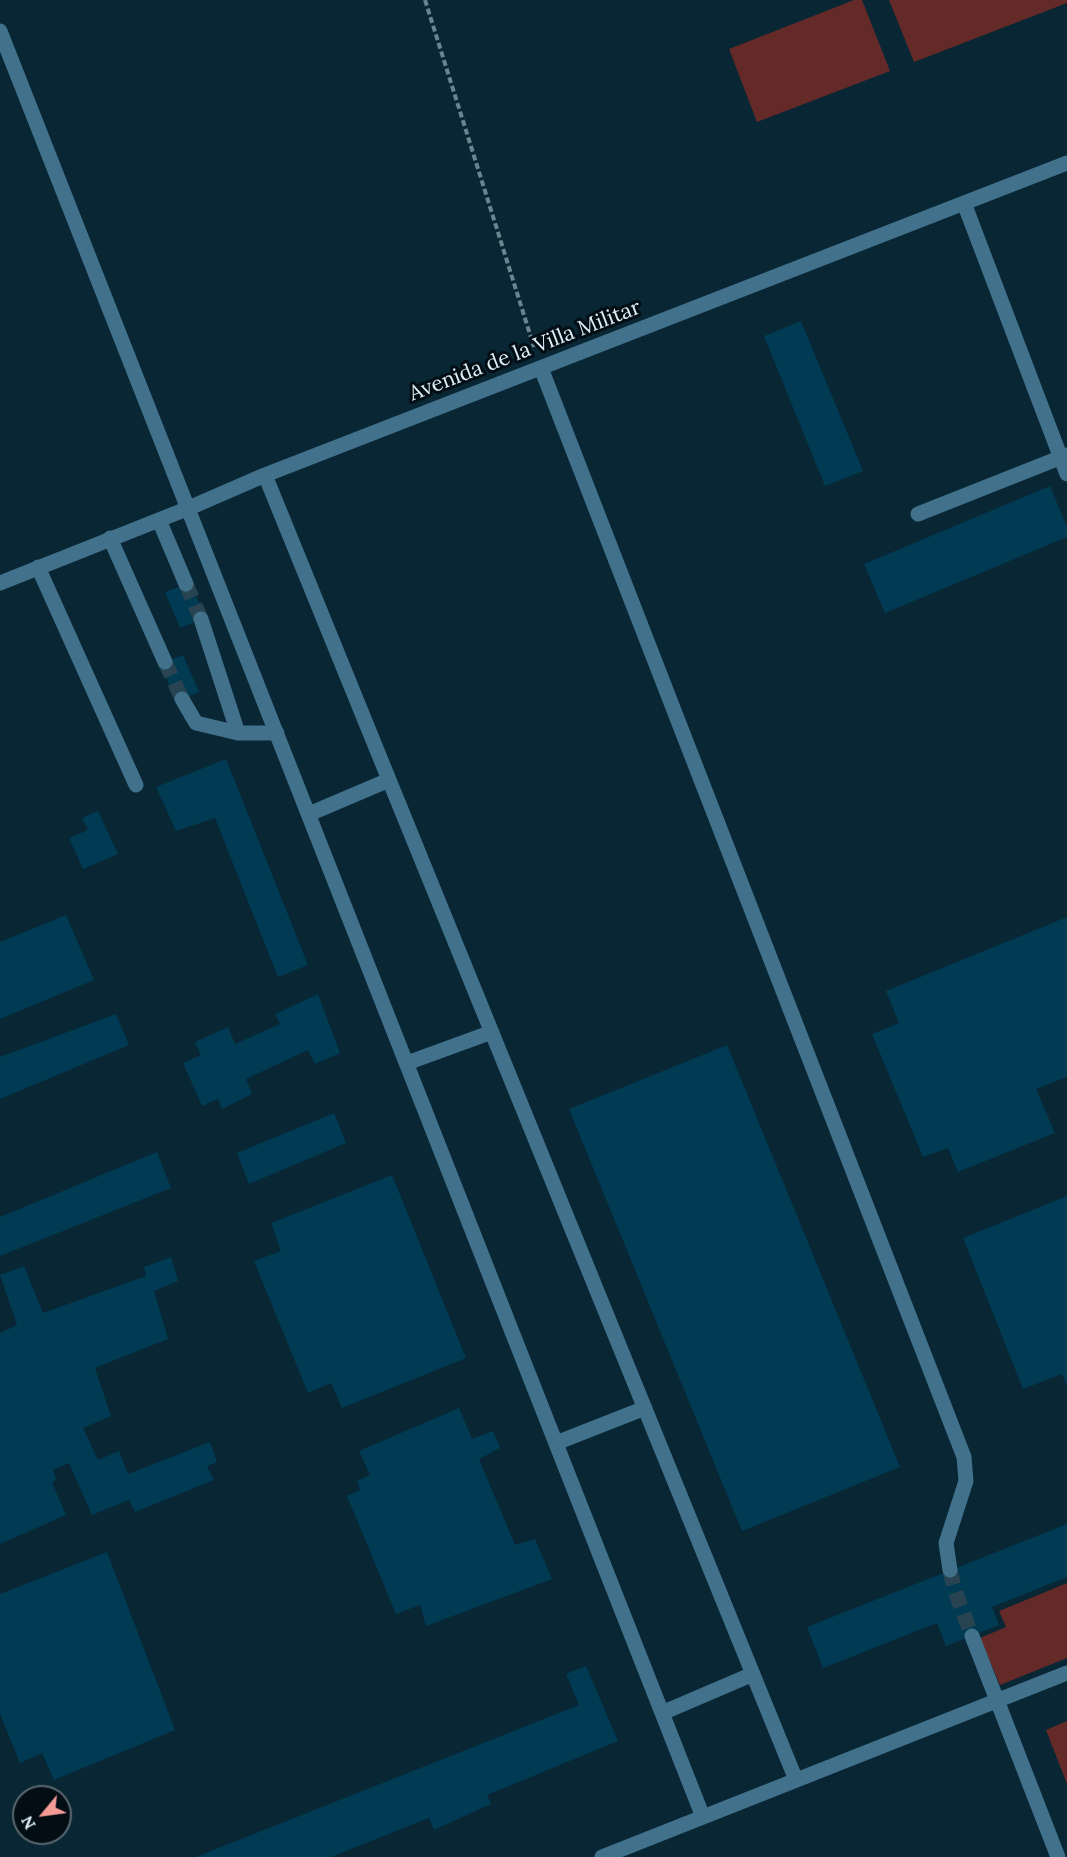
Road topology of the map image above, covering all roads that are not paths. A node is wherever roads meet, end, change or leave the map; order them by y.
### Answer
1 (0, 31) edge
2 (1067, 163) edge
3 (964, 203) junction
4 (541, 368) junction
5 (1064, 456) edge
6 (1067, 474) edge
7 (265, 475) junction
8 (189, 508) junction
9 (918, 514) dead end
10 (159, 520) junction
11 (110, 538) junction
12 (38, 567) junction
13 (0, 583) edge
14 (186, 584) tunnel mouth
15 (201, 620) tunnel mouth
16 (165, 662) tunnel mouth
17 (182, 699) tunnel mouth
18 (238, 733) junction
19 (277, 733) junction
20 (389, 780) junction
21 (136, 785) dead end
22 (309, 814) junction
23 (492, 1032) junction
24 (407, 1063) junction
25 (645, 1408) junction
26 (556, 1443) junction
27 (950, 1570) tunnel mouth
28 (972, 1636) tunnel mouth
29 (1067, 1673) edge
30 (753, 1674) junction
31 (997, 1701) junction
32 (662, 1713) junction
33 (796, 1780) junction
34 (703, 1817) junction
35 (602, 1857) edge
36 (1058, 1857) edge

1 - 8 street
2 - 3 street, Avenida de la Villa Militar
3 - 4 street, Avenida de la Villa Militar
3 - 5 street
4 - 7 street, Avenida de la Villa Militar
4 - 27 street
5 - 6 street
5 - 9 street
7 - 8 street, Avenida de la Villa Militar
7 - 20 street
8 - 10 street, Avenida de la Villa Militar
8 - 19 street
10 - 11 street, Avenida de la Villa Militar
10 - 14 street
11 - 12 street, Avenida de la Villa Militar
11 - 16 street
12 - 13 street, Avenida de la Villa Militar
12 - 21 street
15 - 18 street
17 - 18 street
18 - 19 street
19 - 22 street
20 - 22 street
20 - 23 street
22 - 24 street
23 - 24 street
23 - 25 street
24 - 26 street
25 - 26 street
25 - 30 street
26 - 32 street
28 - 31 street
29 - 31 street
30 - 32 street
30 - 33 street
31 - 33 street
31 - 36 street
32 - 34 street
33 - 34 street
34 - 35 street

